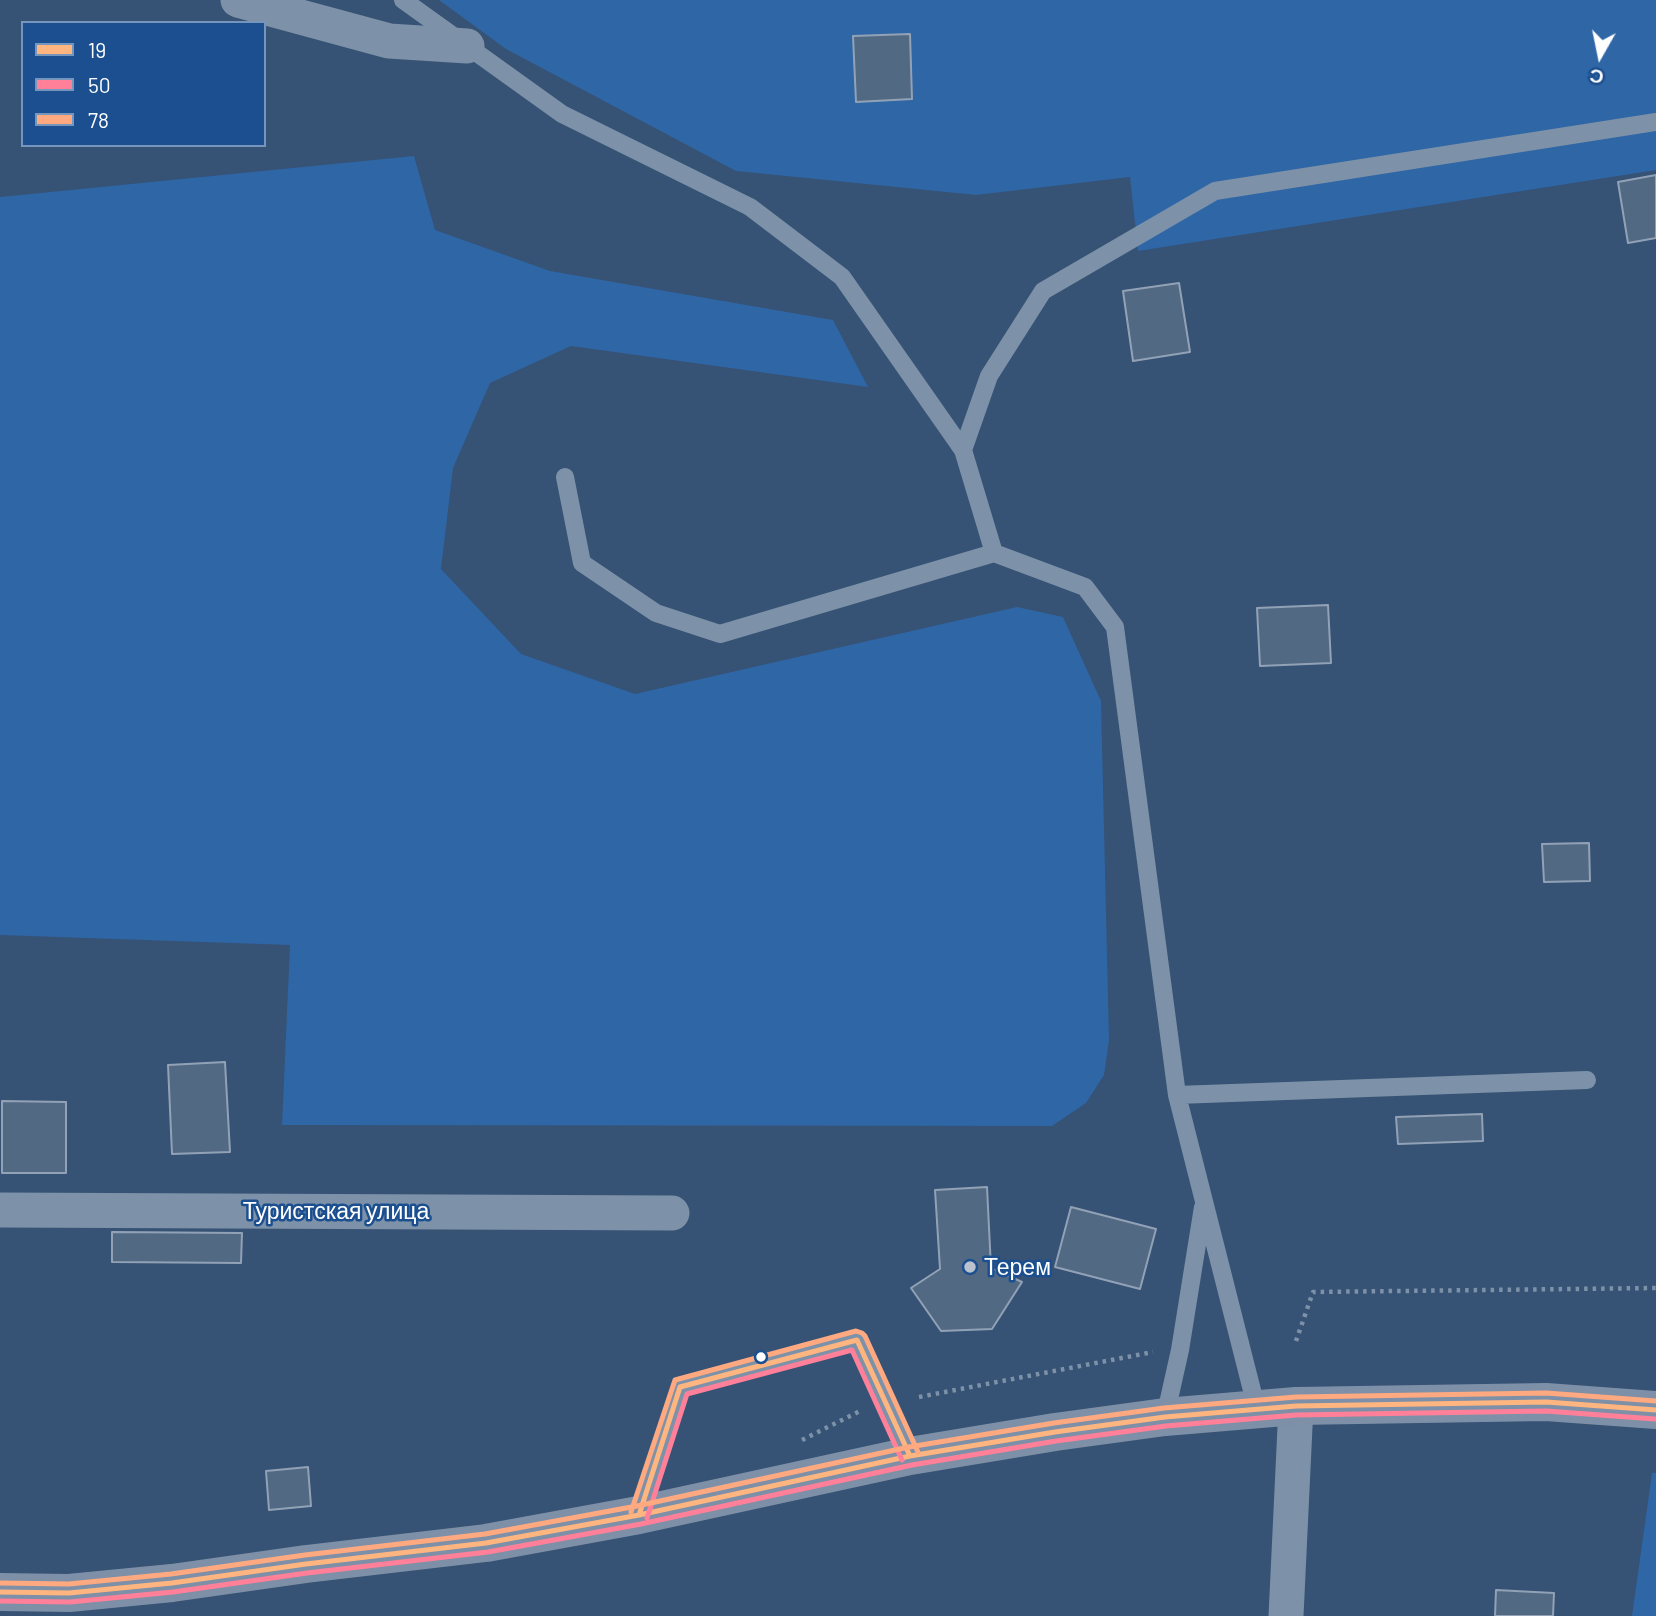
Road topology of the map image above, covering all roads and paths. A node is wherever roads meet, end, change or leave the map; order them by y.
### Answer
1 (237, 0) edge
2 (403, 0) edge
3 (467, 46) junction
4 (1656, 122) edge
5 (963, 450) junction
6 (565, 477) dead end
7 (994, 554) junction
8 (1587, 1080) dead end
9 (1177, 1095) junction
10 (1204, 1200) junction
11 (0, 1210) edge
12 (672, 1213) dead end
13 (1656, 1288) edge
14 (1296, 1341) dead end
15 (1154, 1352) dead end
16 (919, 1397) dead end
17 (1296, 1406) junction
18 (863, 1410) dead end
19 (1257, 1410) junction
20 (1656, 1410) edge
21 (1165, 1417) junction
22 (791, 1445) dead end
23 (910, 1456) junction
24 (639, 1516) junction
25 (0, 1592) edge
26 (1286, 1616) edge

1 - 3 street
2 - 3 lane
3 - 5 lane
4 - 5 lane
5 - 7 lane
6 - 7 lane
7 - 9 lane
8 - 9 lane
9 - 10 lane
10 - 19 lane
10 - 21 lane
11 - 12 street, Туристская улица
13 - 14 path
15 - 16 path
17 - 19 highway
17 - 20 highway
17 - 26 street
18 - 22 path
19 - 21 highway
21 - 23 highway
23 - 24 highway
23 - 24 lane
24 - 25 highway

